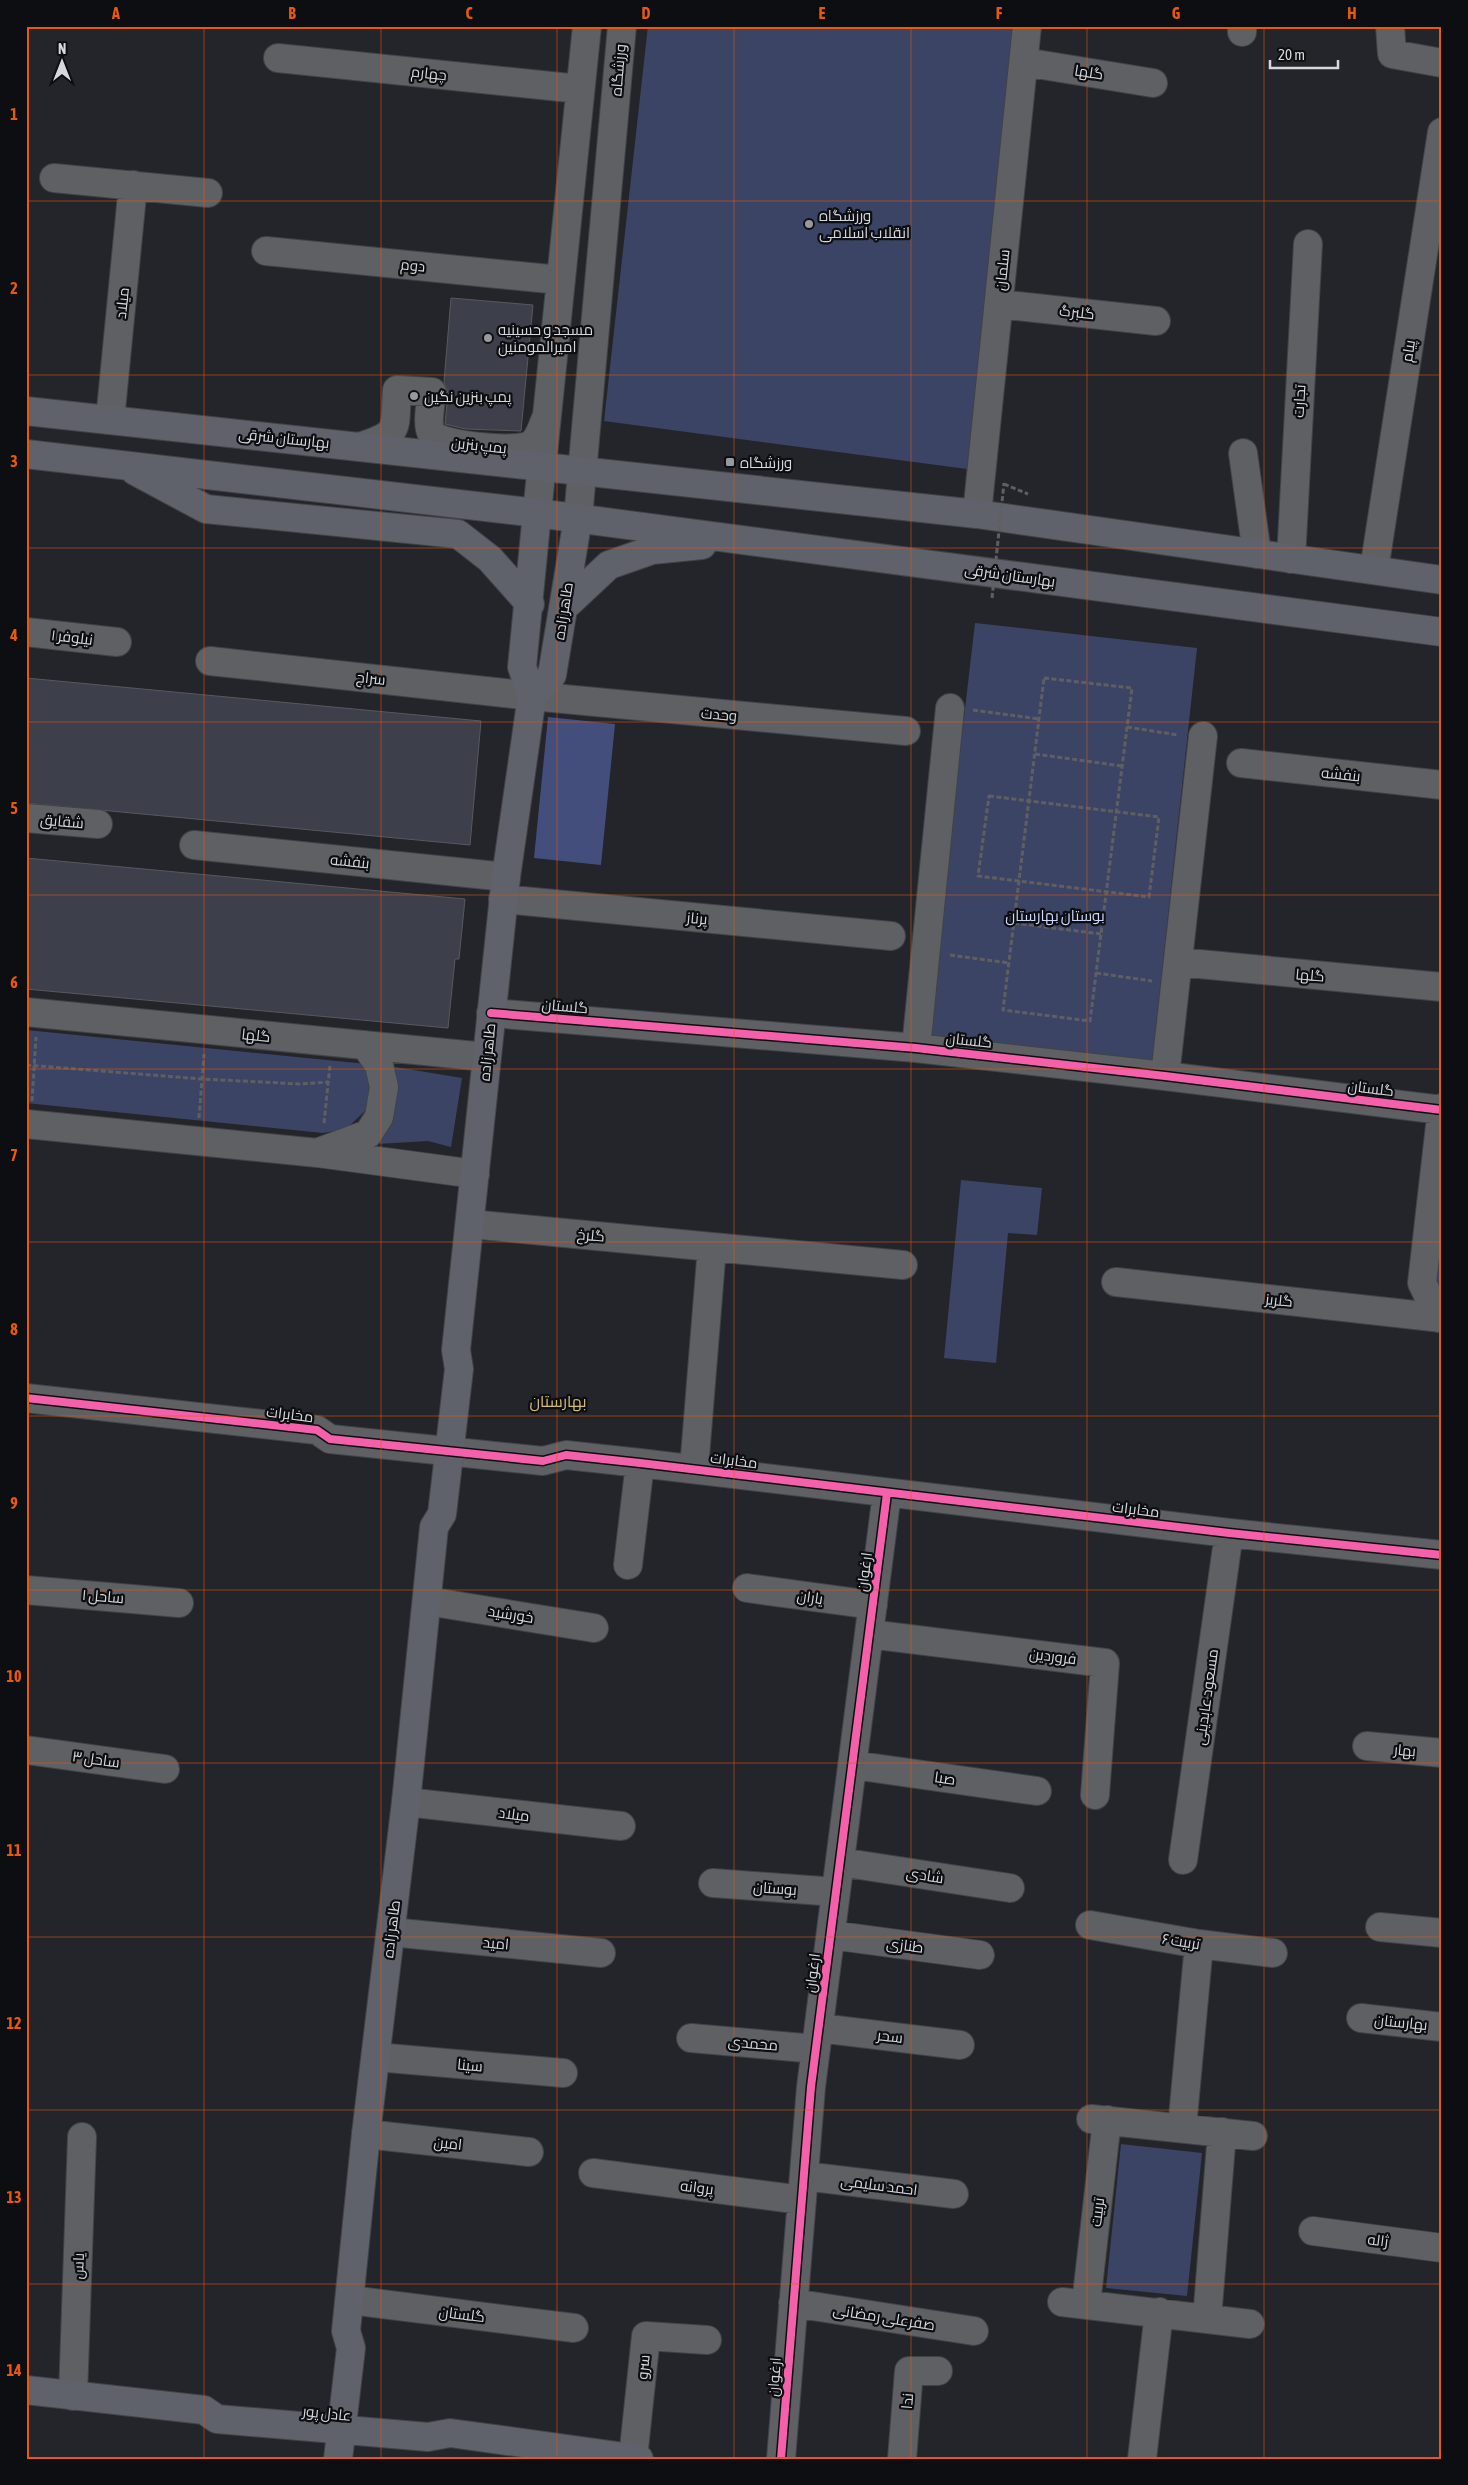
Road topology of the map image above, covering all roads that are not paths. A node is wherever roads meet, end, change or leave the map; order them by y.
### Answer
1 (587, 26) edge
2 (622, 26) edge
3 (1027, 26) edge
4 (1390, 26) edge
5 (278, 58) dead end
6 (1024, 62) junction
7 (1442, 63) edge
8 (1154, 82) dead end
9 (580, 89) junction
10 (1442, 132) edge
11 (54, 178) dead end
12 (133, 185) junction
13 (208, 193) dead end
14 (1308, 244) dead end
15 (266, 251) dead end
16 (560, 280) junction
17 (998, 304) junction
18 (1156, 321) dead end
19 (26, 411) edge
20 (546, 417) junction
21 (110, 420) junction
22 (362, 446) junction
23 (1243, 453) dead end
24 (26, 454) edge
25 (122, 464) junction
26 (541, 467) junction
27 (582, 472) junction
28 (537, 513) junction
29 (977, 514) junction
30 (578, 518) junction
31 (748, 540) junction
32 (1257, 554) junction
33 (1291, 559) junction
34 (1374, 570) junction
35 (1442, 580) edge
36 (530, 604) junction
37 (563, 608) junction
38 (26, 632) edge
39 (1442, 632) edge
40 (117, 642) dead end
41 (210, 661) dead end
42 (532, 696) junction
43 (958, 709) road end
44 (906, 732) dead end
45 (1191, 735) road end
46 (1241, 763) dead end
47 (1442, 785) edge
48 (26, 818) edge
49 (98, 824) dead end
50 (194, 845) dead end
51 (504, 888) junction
52 (891, 936) dead end
53 (1178, 962) junction
54 (1442, 987) edge
55 (491, 1013) junction
56 (32, 1021) edge
57 (365, 1046) junction
58 (916, 1048) junction
59 (486, 1057) junction
60 (1165, 1076) junction
61 (1442, 1110) edge
62 (29, 1113) edge
63 (318, 1153) junction
64 (475, 1174) junction
65 (470, 1224) junction
66 (712, 1247) junction
67 (902, 1265) dead end
68 (1116, 1282) dead end
69 (1440, 1318) edge
70 (26, 1398) edge
71 (442, 1442) junction
72 (640, 1462) junction
73 (694, 1469) junction
74 (887, 1493) junction
75 (1228, 1533) junction
76 (1442, 1555) edge
77 (628, 1565) dead end
78 (747, 1588) dead end
79 (26, 1590) edge
80 (427, 1601) junction
81 (179, 1603) dead end
82 (873, 1605) junction
83 (594, 1628) dead end
84 (869, 1634) junction
85 (1367, 1746) dead end
86 (26, 1750) edge
87 (1442, 1753) edge
88 (852, 1765) junction
89 (165, 1769) dead end
90 (1036, 1791) dead end
91 (1095, 1795) dead end
92 (406, 1802) junction
93 (621, 1826) dead end
94 (1183, 1860) dead end
95 (840, 1862) junction
96 (713, 1883) dead end
97 (1010, 1888) dead end
98 (836, 1892) junction
99 (1090, 1925) dead end
100 (1380, 1927) dead end
101 (391, 1932) junction
102 (1442, 1933) edge
103 (831, 1935) junction
104 (1199, 1944) junction
105 (601, 1953) dead end
106 (1273, 1953) dead end
107 (980, 1954) dead end
108 (1361, 2018) dead end
109 (1442, 2027) edge
110 (691, 2038) dead end
111 (818, 2038) junction
112 (960, 2045) dead end
113 (376, 2057) junction
114 (563, 2073) dead end
115 (1182, 2128) junction
116 (1222, 2132) junction
117 (366, 2134) junction
118 (1253, 2136) dead end
119 (82, 2137) dead end
120 (529, 2152) dead end
121 (593, 2173) dead end
122 (803, 2188) junction
123 (954, 2194) dead end
124 (1313, 2231) dead end
125 (1442, 2248) edge
126 (350, 2300) junction
127 (793, 2303) junction
128 (1158, 2312) junction
129 (1207, 2319) junction
130 (1250, 2324) dead end
131 (574, 2328) dead end
132 (974, 2331) dead end
133 (707, 2340) dead end
134 (938, 2371) dead end
135 (26, 2390) edge
136 (73, 2396) junction
137 (333, 2422) junction
138 (633, 2458) edge
139 (320, 2459) edge
140 (338, 2459) edge
141 (639, 2459) edge
142 (781, 2459) edge
143 (902, 2459) edge
144 (1142, 2459) edge

1 - 9 street
2 - 27 street, ورزشگاه
3 - 6 street, سلمان
4 - 7 street
5 - 9 street, چهارم
6 - 8 street, گلها
6 - 17 street, سلمان
9 - 16 street
10 - 34 street, پیام
11 - 12 street
12 - 13 street
12 - 21 street, میلاد
14 - 33 street, تجارت
15 - 16 street, دوم
16 - 20 street
17 - 18 street, گلبرگ
17 - 29 street, سلمان
19 - 21 main road, بهارستان شرقی
20 - 22 street, پمپ بنزین
20 - 26 street
21 - 22 main road, بهارستان شرقی
22 - 26 main road, بهارستان شرقی
23 - 32 street
24 - 25 main road
25 - 28 main road
25 - 36 main road
26 - 27 main road
26 - 28 street
27 - 29 main road
27 - 30 street, ورزشگاه
28 - 30 main road
28 - 36 main road, طاهر زاده
29 - 32 main road
30 - 31 main road, بهارستان شرقی
30 - 37 main road, طاهر زاده
31 - 37 main road
31 - 39 main road, بهارستان شرقی
32 - 33 main road
33 - 34 main road
34 - 35 main road
36 - 42 main road, طاهر زاده
37 - 42 main road, طاهر زاده
38 - 40 street, نیلوفر ۱
41 - 42 street, سراج
42 - 44 street, وحدت
42 - 51 main road, طاهر زاده
43 - 58 street
45 - 53 street
46 - 47 street, بنفشه
48 - 49 street, شقایق
50 - 51 street, بنفشه
51 - 52 street, پرناز
51 - 55 main road, طاهر زاده
53 - 54 street, گلها
53 - 60 street
55 - 58 street, گلستان
55 - 59 main road, طاهر زاده
56 - 57 street, گلها
57 - 59 street, گلها
57 - 63 street
58 - 60 street, گلستان
59 - 64 main road, طاهر زاده
60 - 61 street, گلستان
61 - 69 street
62 - 63 street
63 - 64 street
64 - 65 main road, طاهر زاده
65 - 66 street, گلرخ
65 - 71 main road, طاهر زاده
66 - 67 street, گلرخ
66 - 73 street
68 - 69 street, گلریز
70 - 71 street, مخابرات
71 - 72 street, مخابرات
71 - 80 main road, طاهر زاده
72 - 73 street, مخابرات
72 - 77 street
73 - 74 street, مخابرات
74 - 75 street, مخابرات
74 - 82 street, ارغوان
75 - 76 street, مخابرات
75 - 94 street, مسعود عابدینی
78 - 82 street, یاران
79 - 81 street, ساحل ۱
80 - 83 street, خورشید
80 - 92 main road, طاهر زاده
82 - 84 street, ارغوان
84 - 88 street, ارغوان
84 - 91 street, فروردین
85 - 87 street, بهار
86 - 89 street, ساحل ۳
88 - 90 street, صبا
88 - 95 street, ارغوان
92 - 93 street, میلاد
92 - 101 main road, طاهر زاده
95 - 97 street, شادی
95 - 98 street, ارغوان
96 - 98 street, بوستان
98 - 103 street, ارغوان
99 - 104 street, تربیت ۶
100 - 102 street
101 - 105 street, امید
101 - 113 main road, طاهر زاده
103 - 107 street, طنازی
103 - 111 street, ارغوان
104 - 106 street, تربیت ۶
104 - 115 street
108 - 109 street, بهارستان
110 - 111 street, محمدی
111 - 112 street, سحر
111 - 122 street, ارغوان
113 - 114 street, سینا
113 - 117 main road, طاهر زاده
115 - 116 street
115 - 128 street, تربیت
116 - 118 street
116 - 129 street
117 - 120 street, امین
117 - 126 main road, طاهر زاده
119 - 136 street, یاس
121 - 122 street, پروانه
122 - 123 street, احمد سلیمی
122 - 127 street, ارغوان
124 - 125 street, ژاله
126 - 131 street, گلستان
126 - 137 main road, طاهر زاده
127 - 132 street, صفرعلی رمضانی
127 - 142 street, ارغوان
128 - 129 street
128 - 144 street
129 - 130 street
133 - 138 street, سرو
134 - 143 street, ندا
135 - 136 main road, عادل پور
136 - 137 main road, عادل پور
137 - 138 main road, عادل پور
137 - 139 main road, طاهر زاده
137 - 140 main road, طاهر زاده
138 - 141 main road, عادل پور

